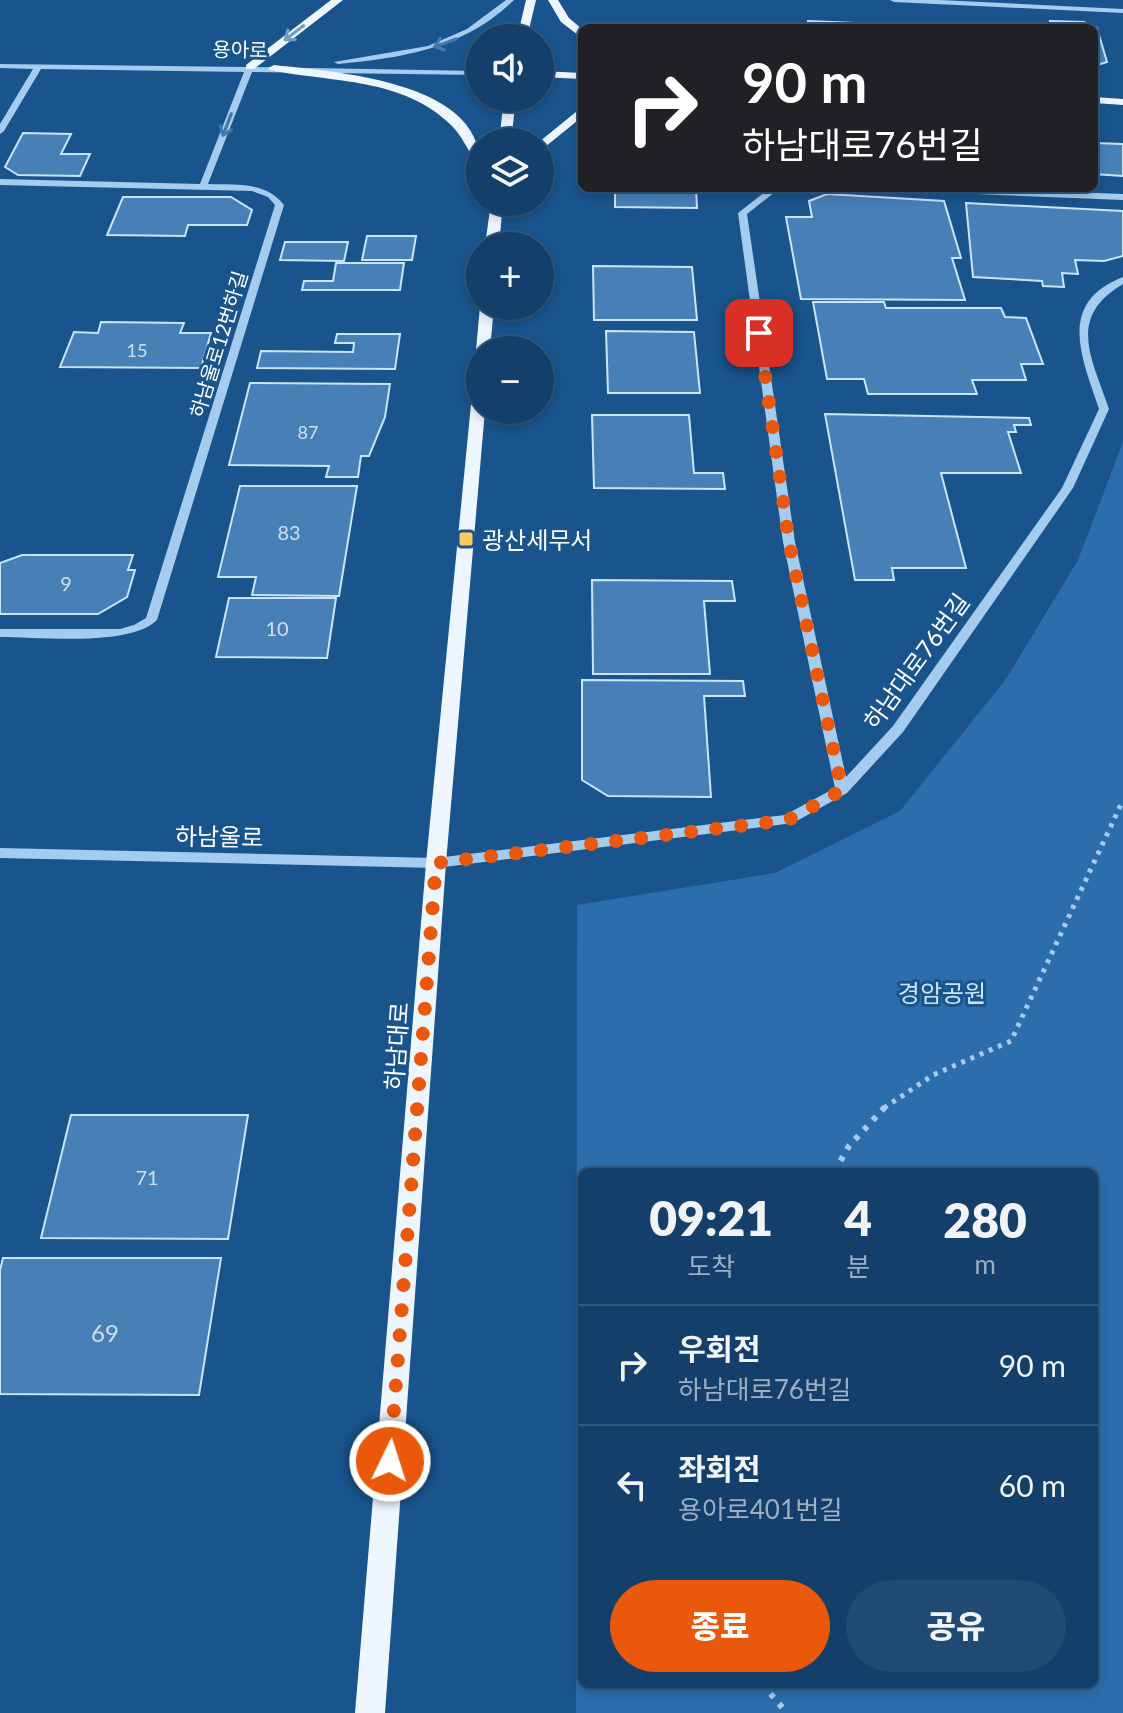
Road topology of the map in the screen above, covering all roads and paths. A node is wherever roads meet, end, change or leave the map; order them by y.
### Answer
1 (338, 0) edge
2 (510, 0) edge
3 (531, 0) edge
4 (553, 0) edge
5 (894, 0) edge
6 (1120, 0) edge
7 (976, 2) edge
8 (1123, 10) edge
9 (525, 24) edge
10 (578, 31) edge
11 (0, 66) edge
12 (39, 66) junction
13 (250, 67) junction
14 (274, 68) junction
15 (466, 73) edge
16 (554, 75) edge
17 (578, 76) edge
18 (1098, 100) edge
19 (1123, 102) edge
20 (578, 114) edge
21 (0, 131) edge
22 (554, 135) edge
23 (466, 137) edge
24 (0, 182) edge
25 (204, 184) junction
26 (771, 192) edge
27 (1000, 192) edge
28 (1123, 197) edge
29 (1123, 280) edge
30 (476, 424) edge
31 (0, 633) edge
32 (842, 790) junction
33 (1123, 800) edge
34 (0, 853) edge
35 (436, 863) junction
36 (837, 1168) edge
37 (765, 1688) edge
38 (370, 1713) edge
39 (787, 1713) edge

1 -> 13 main road
2 -> 14 street
3 - 9 main road
4 - 10 main road
5 - 7 street
6 - 8 street
7 - 8 street
11 - 12 street, 용아로
12 - 13 street, 용아로
12 - 21 street
13 - 14 street, 용아로
13 -> 25 street
14 - 15 street, 용아로
14 - 23 main road
16 - 17 main road
18 - 19 main road
20 - 22 main road
24 - 25 street, 하남울로12번하길
25 - 31 street, 하남울로12번하길
26 - 32 street
27 - 28 street
29 - 32 street, 하남대로76번길
30 - 35 main road, 하남대로
32 - 35 street, 하남대로76번길
33 - 36 path
34 - 35 street, 하남울로
35 - 38 main road, 하남대로
37 - 39 path

